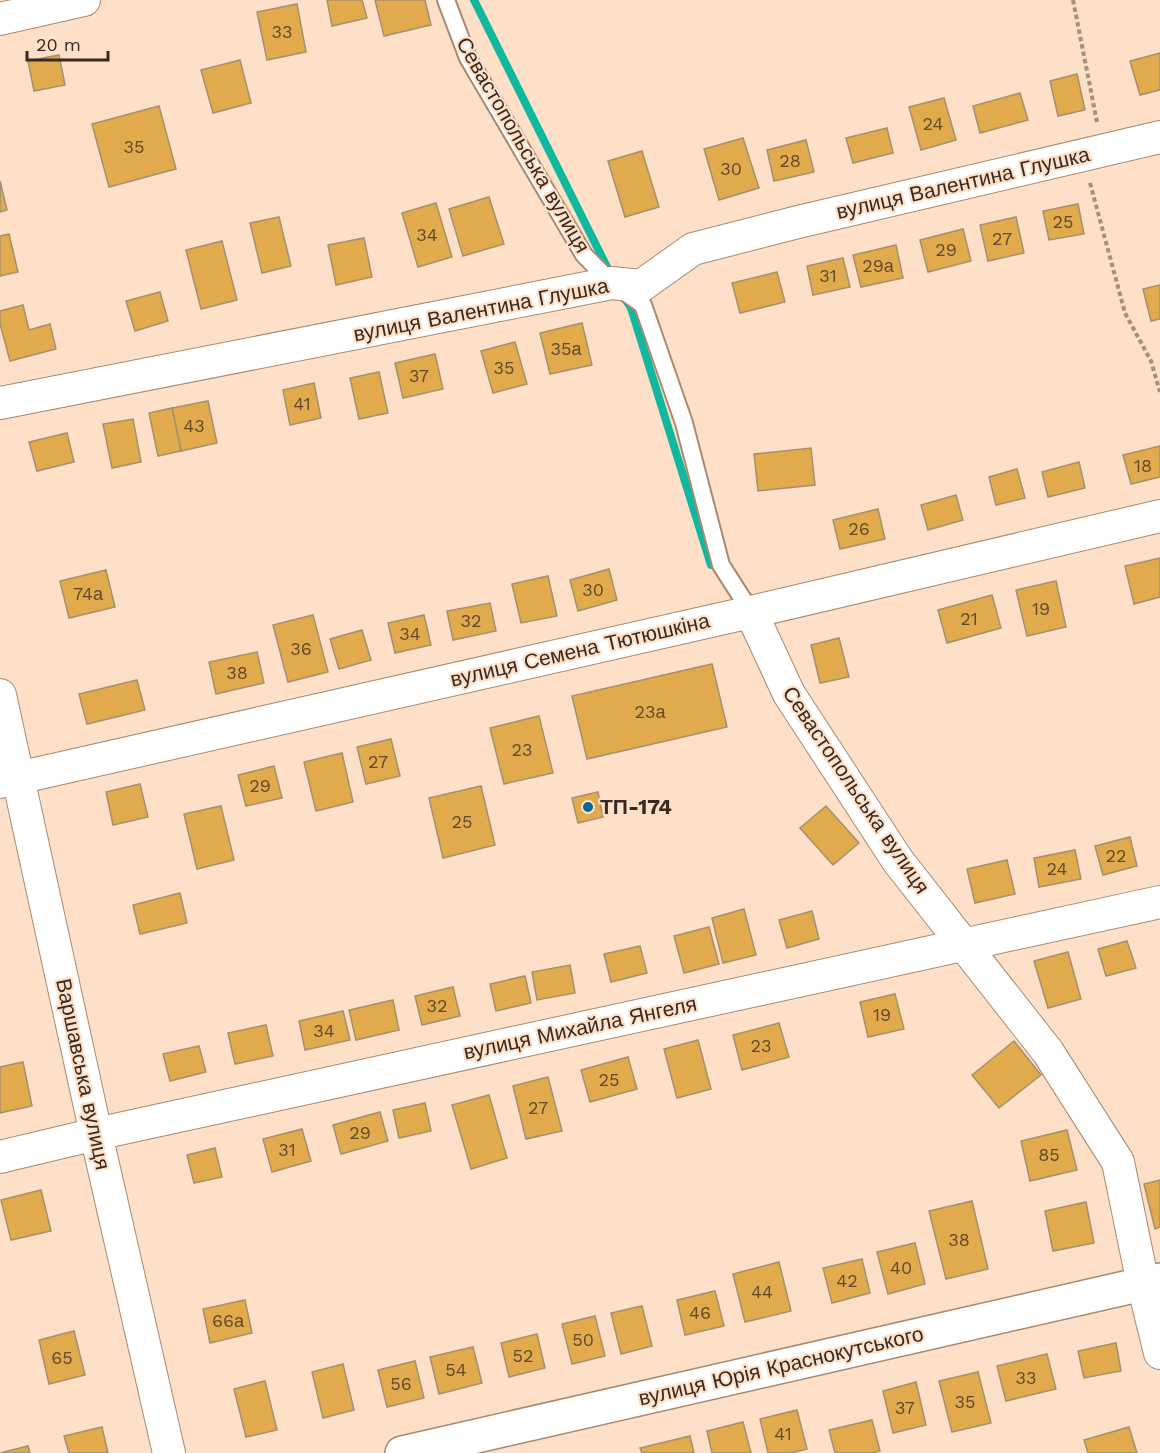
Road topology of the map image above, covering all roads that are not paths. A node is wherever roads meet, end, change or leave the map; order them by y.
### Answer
1 (84, 0) edge
2 (446, 0) edge
3 (0, 19) edge
4 (1160, 137) edge
5 (612, 283) junction
6 (0, 403) edge
7 (1160, 516) edge
8 (751, 612) junction
9 (0, 695) edge
10 (9, 780) edge
11 (1160, 902) edge
12 (963, 944) junction
13 (96, 1134) junction
14 (0, 1157) edge
15 (1151, 1282) edge
16 (1160, 1353) edge
17 (169, 1453) edge
18 (402, 1453) edge

1 - 3 street
2 - 5 lane, Севастопольська вулиця
4 - 5 street, вулиця Валентина Глушка
5 - 6 street, вулиця Валентина Глушка
5 - 8 lane, Севастопольська вулиця
7 - 8 street, вулиця Семена Тютюшкіна
8 - 10 street, вулиця Семена Тютюшкіна
8 - 12 street, Севастопольська вулиця
9 - 10 street, Варшавська вулиця
10 - 13 street, Варшавська вулиця
11 - 12 street, вулиця Михайла Янгеля
12 - 13 street, вулиця Михайла Янгеля
12 - 15 street, Севастопольська вулиця
13 - 14 street, вулиця Михайла Янгеля
13 - 17 street, Варшавська вулиця
15 - 16 street, Севастопольська вулиця
15 - 18 street, вулиця Юрія Краснокутського

